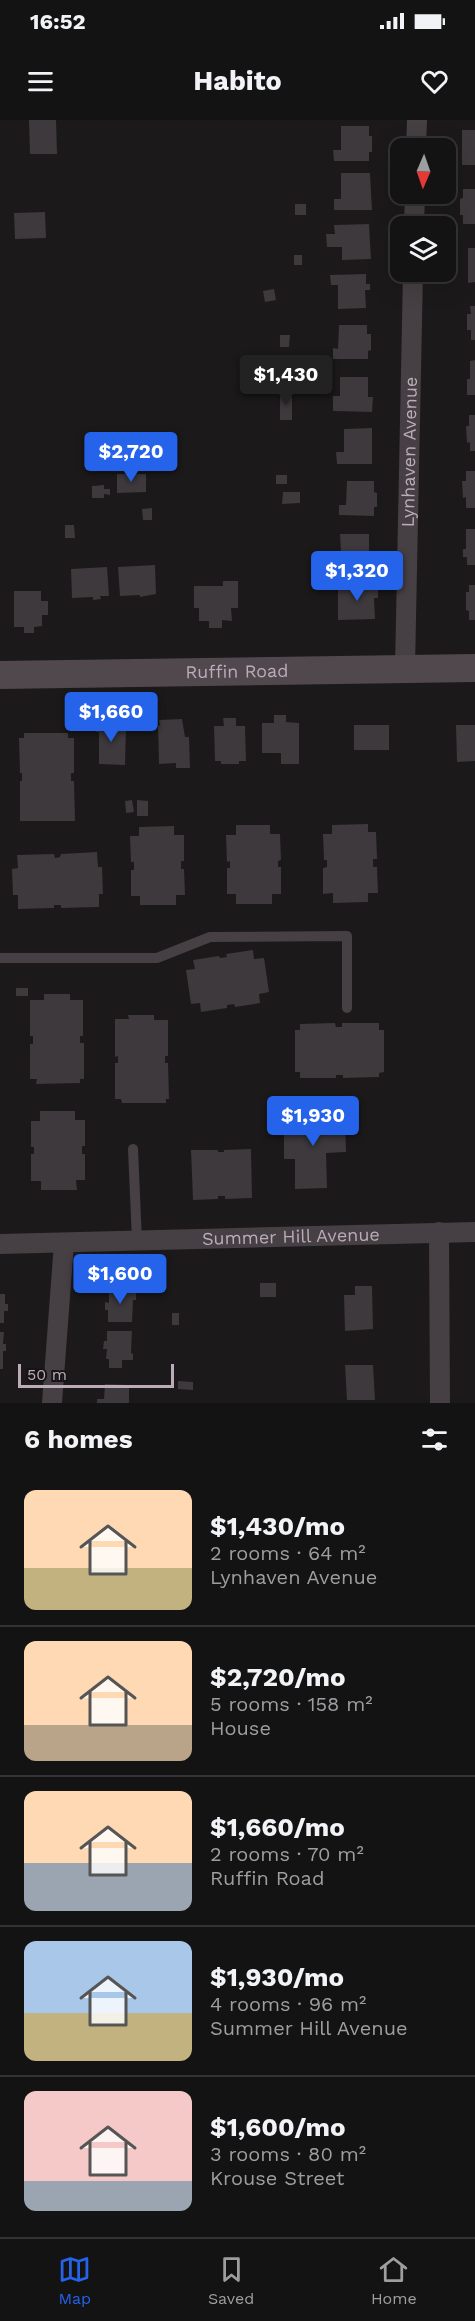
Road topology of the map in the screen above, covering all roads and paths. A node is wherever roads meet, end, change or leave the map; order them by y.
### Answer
1 (417, 120) edge
2 (416, 138) edge
3 (413, 282) edge
4 (405, 668) junction
5 (475, 668) edge
6 (0, 675) edge
7 (0, 958) edge
8 (347, 1008) dead end
9 (133, 1149) dead end
10 (439, 1232) junction
11 (475, 1232) edge
12 (137, 1241) junction
13 (64, 1243) junction
14 (0, 1244) edge
15 (52, 1403) edge
16 (440, 1403) edge

1 - 2 street
3 - 4 street, Lynhaven Avenue
4 - 5 street, Ruffin Road
4 - 6 street, Ruffin Road
7 - 8 lane
9 - 12 lane
10 - 11 street, Summer Hill Avenue
10 - 12 street, Summer Hill Avenue
10 - 16 street
12 - 13 street, Summer Hill Avenue
13 - 14 street, Summer Hill Avenue
13 - 15 street

